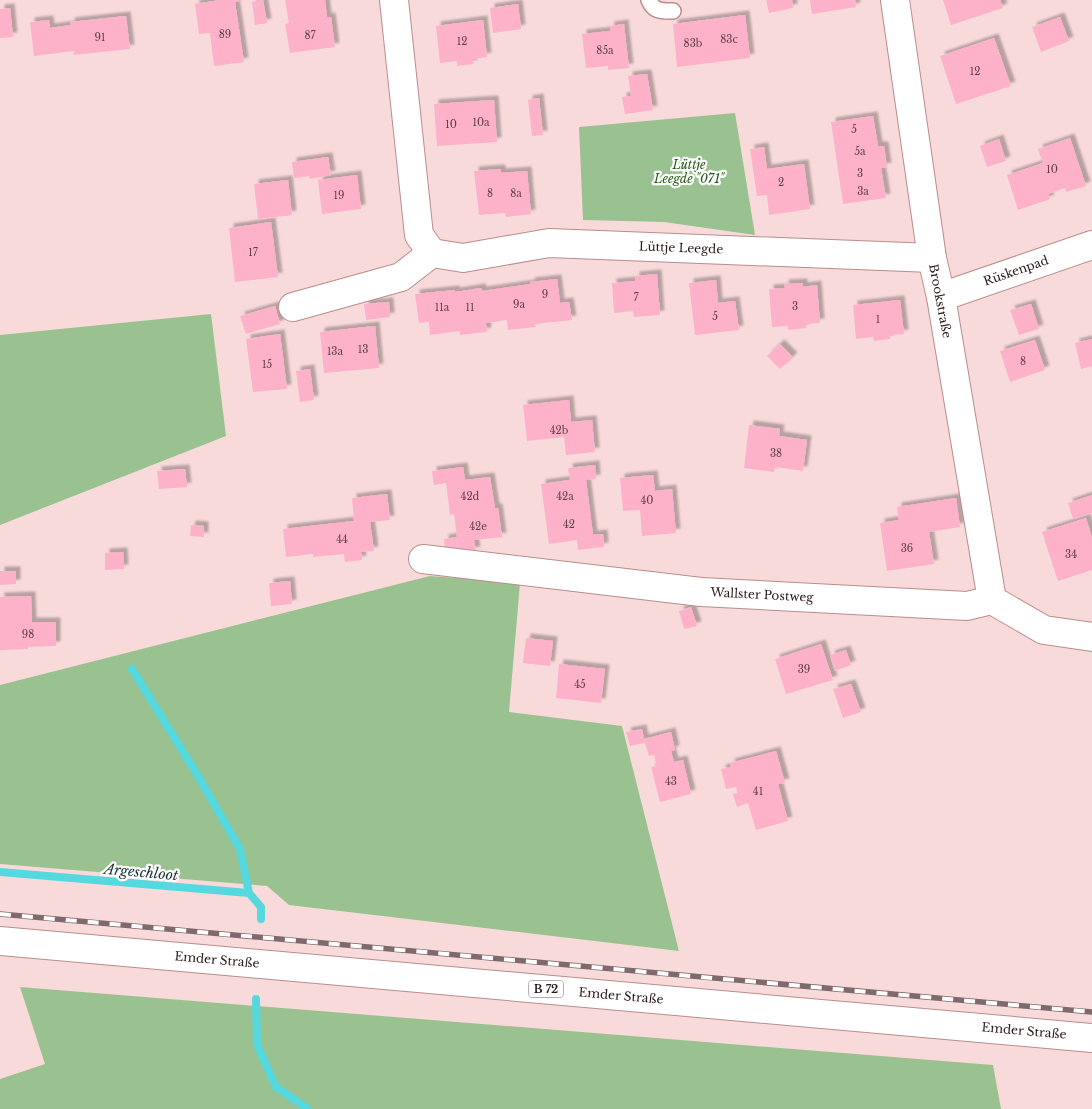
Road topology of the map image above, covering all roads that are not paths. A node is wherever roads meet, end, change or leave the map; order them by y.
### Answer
1 (394, 0) edge
2 (649, 0) edge
3 (895, 0) edge
4 (673, 12) dead end
5 (1092, 245) edge
6 (432, 253) junction
7 (932, 258) junction
8 (940, 297) junction
9 (293, 307) dead end
10 (424, 559) dead end
11 (992, 600) junction
12 (1092, 637) edge
13 (0, 941) edge
14 (1092, 1038) edge

1 - 6 street
2 - 4 lane
3 - 7 street, Brookstraße
5 - 8 street, Rüskenpad
6 - 7 street, Lüttje Leegde
6 - 9 street
7 - 8 street, Brookstraße
8 - 11 street, Brookstraße
10 - 11 street, Wallster Postweg
11 - 12 street
13 - 14 street, Emder Straße / B 72

